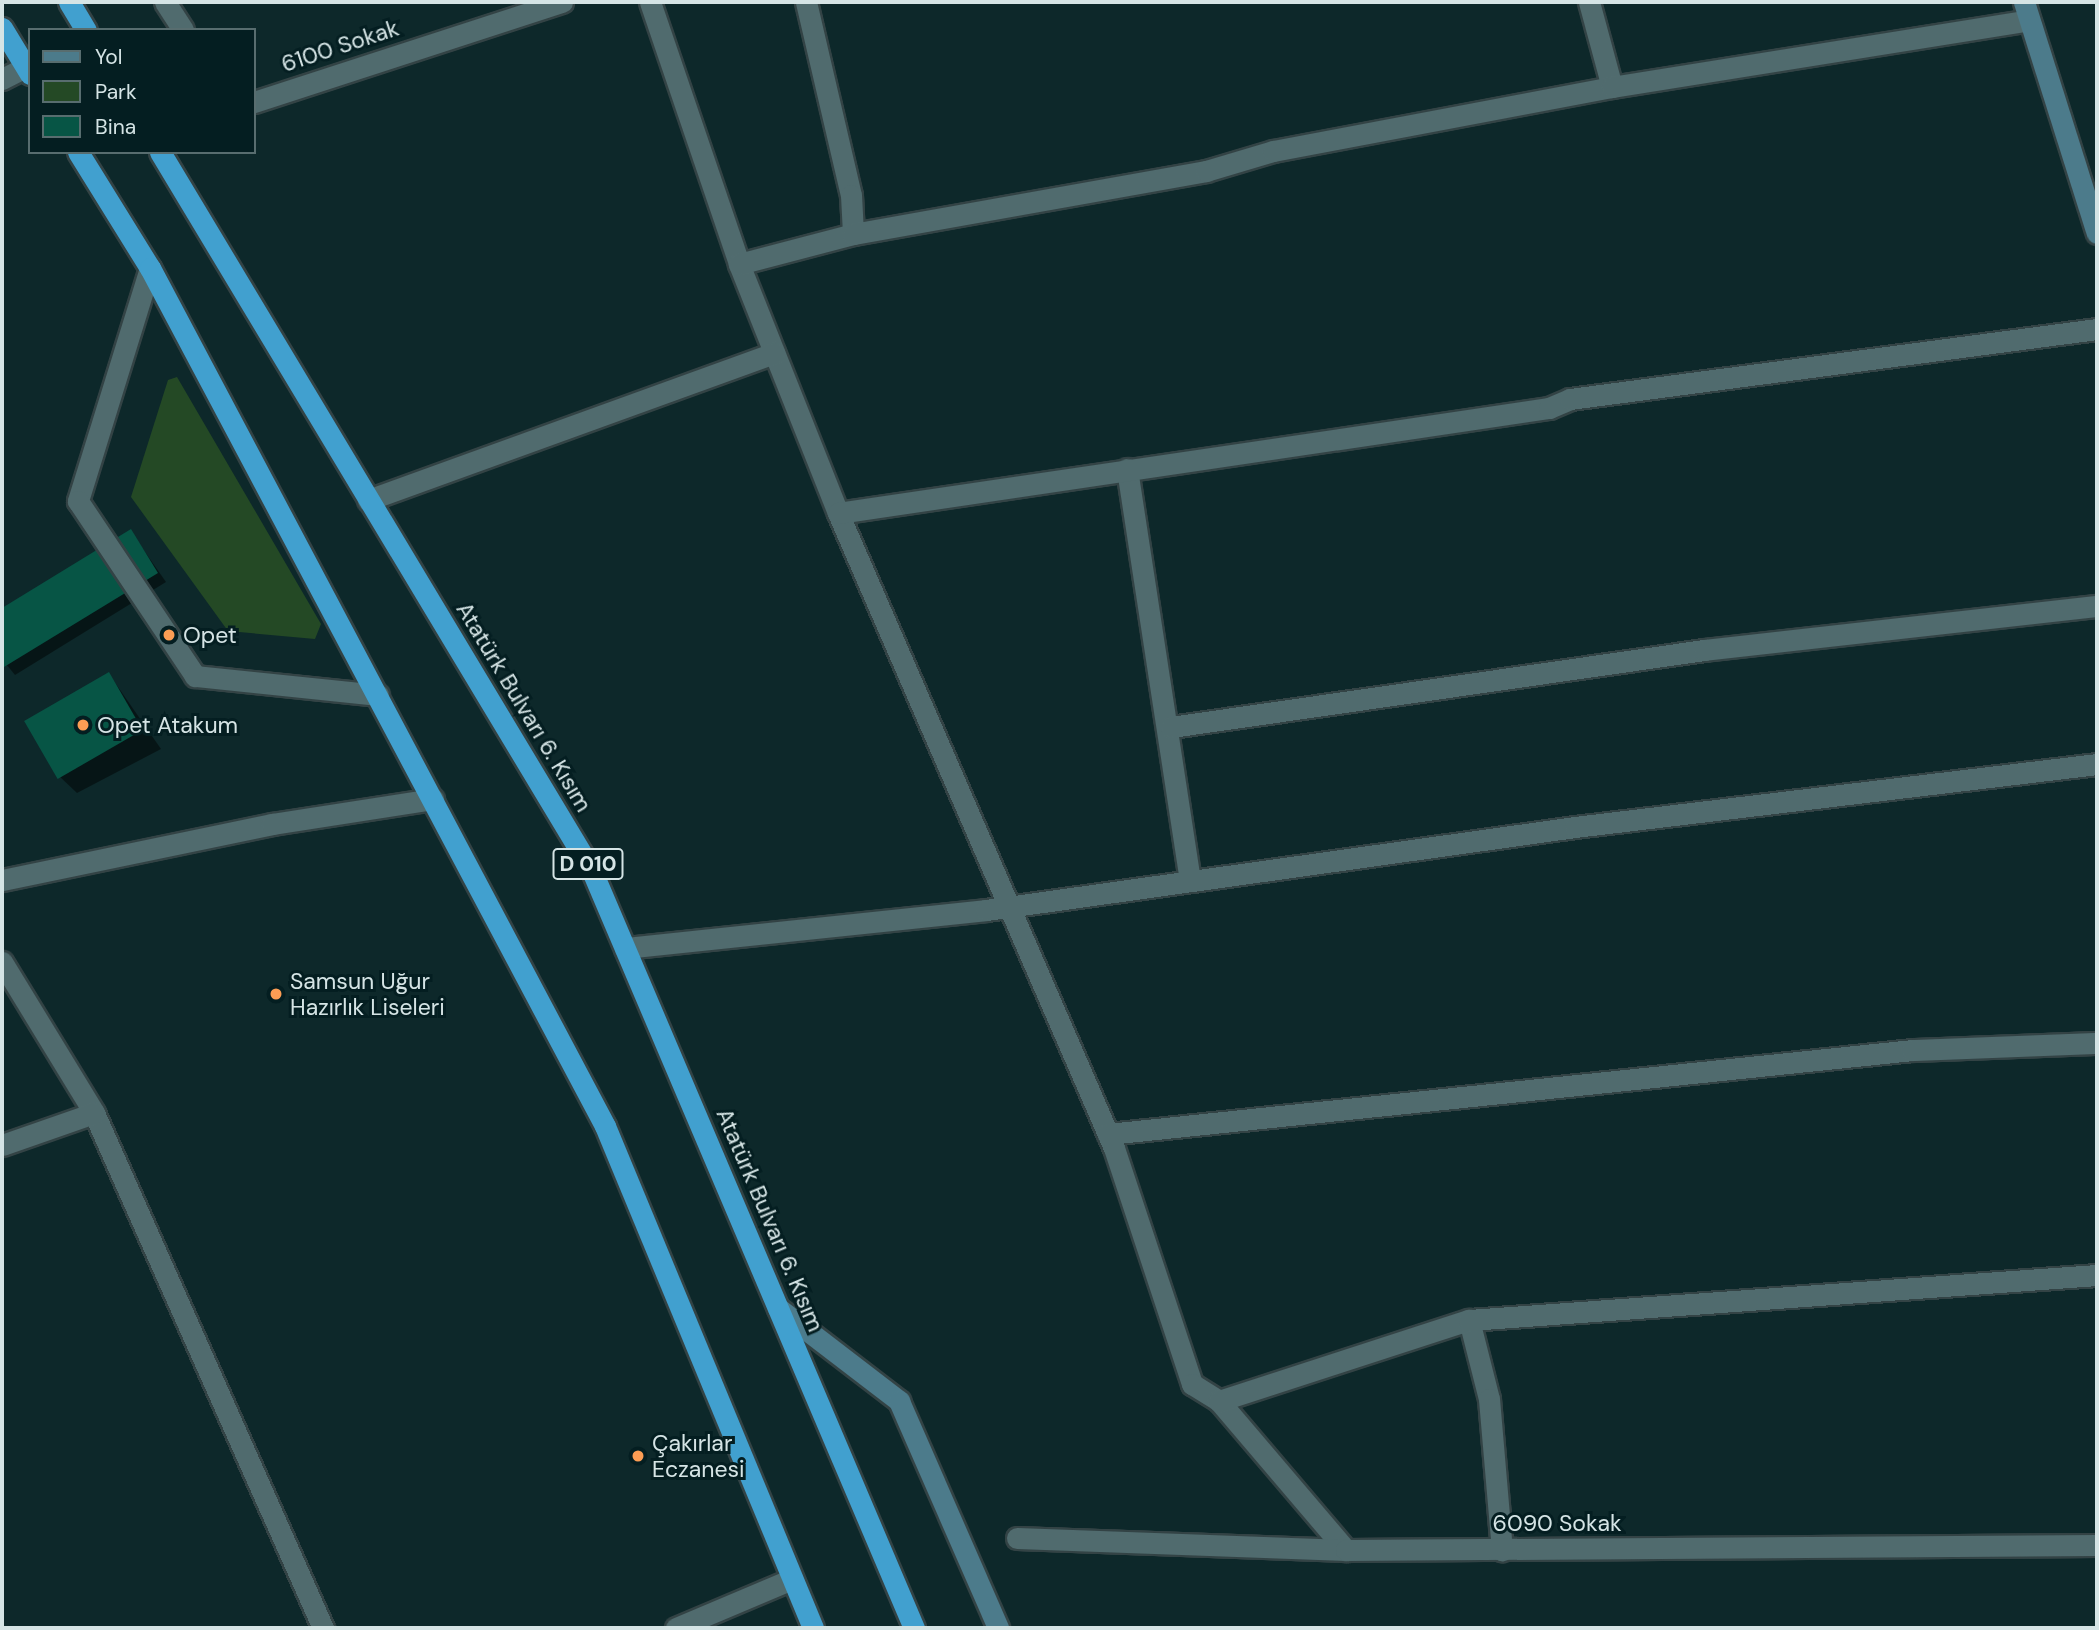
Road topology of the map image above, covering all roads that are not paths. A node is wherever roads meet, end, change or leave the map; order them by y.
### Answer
1 (69, 2) edge
2 (165, 2) edge
3 (562, 2) edge
4 (650, 2) edge
5 (806, 2) edge
6 (1589, 2) edge
7 (2026, 11) edge
8 (2, 28) edge
9 (85, 28) edge
10 (182, 28) edge
11 (28, 70) edge
12 (2, 79) edge
13 (1612, 87) junction
14 (256, 101) edge
15 (79, 154) edge
16 (161, 154) edge
17 (853, 233) junction
18 (2097, 233) edge
19 (738, 264) junction
20 (150, 268) junction
21 (2097, 329) edge
22 (774, 354) junction
23 (1127, 468) junction
24 (368, 499) junction
25 (838, 513) junction
26 (2097, 606) edge
27 (378, 695) junction
28 (1171, 727) junction
29 (2097, 764) edge
30 (433, 799) junction
31 (1190, 879) junction
32 (2, 880) edge
33 (1010, 902) junction
34 (625, 948) junction
35 (2, 962) edge
36 (2097, 1043) edge
37 (94, 1113) junction
38 (1108, 1134) junction
39 (2, 1145) edge
40 (2097, 1275) edge
41 (778, 1308) junction
42 (1469, 1320) junction
43 (1219, 1401) junction
44 (1017, 1538) dead end
45 (2097, 1545) edge
46 (1346, 1550) junction
47 (1502, 1550) junction
48 (792, 1579) junction
49 (323, 1628) edge
50 (676, 1628) edge
51 (813, 1628) edge
52 (914, 1628) edge
53 (998, 1628) edge

1 - 9 highway
2 - 10 street
3 - 14 street, 6100 Sokak
4 - 19 street
5 - 17 street
6 - 13 street
7 - 13 street
7 - 18 street
8 - 11 highway
11 - 12 street
13 - 17 street
15 - 20 highway
16 - 24 highway, Atatürk Bulvarı 6. Kısım / D 010
17 - 19 street
19 - 22 street
20 - 27 highway
20 - 27 street
21 - 23 street
22 - 24 street
22 - 25 street
23 - 25 street
23 - 28 street
24 - 34 highway, Atatürk Bulvarı 6. Kısım / D 010
25 - 33 street
26 - 28 street
27 - 30 highway
28 - 31 street
29 - 31 street
30 - 32 street
30 - 48 highway
31 - 33 street
33 - 34 street
33 - 38 street
34 - 41 highway, Atatürk Bulvarı 6. Kısım / D 010
35 - 37 street
36 - 38 street
37 - 39 street
37 - 49 street
38 - 43 street
40 - 42 street
41 - 52 highway, Atatürk Bulvarı 6. Kısım / D 010
41 - 53 street
42 - 43 street
42 - 47 street
43 - 46 street
44 - 46 street, 6090 Sokak
45 - 47 street, 6090 Sokak
46 - 47 street, 6090 Sokak
48 - 50 street
48 - 51 highway

